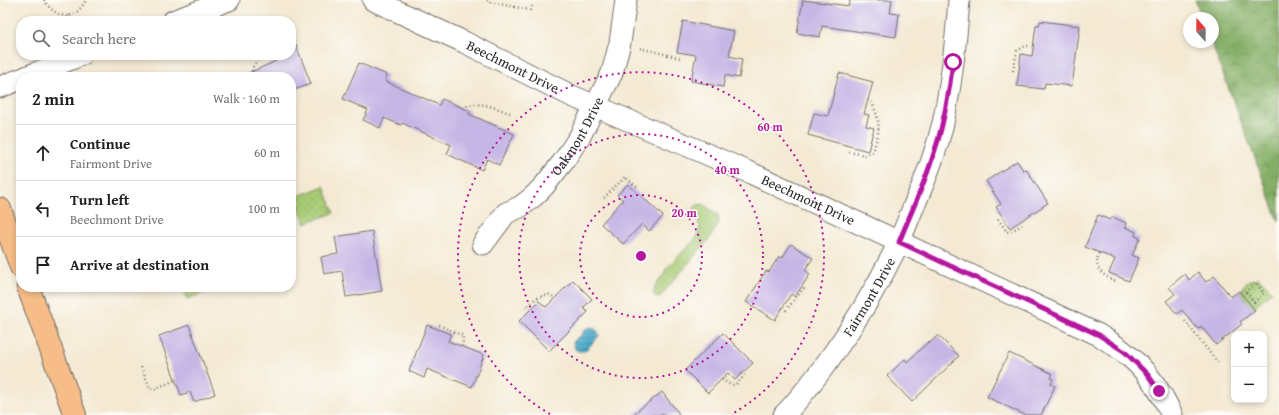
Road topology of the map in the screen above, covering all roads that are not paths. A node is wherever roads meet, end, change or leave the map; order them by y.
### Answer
1 (229, 0) edge
2 (373, 0) edge
3 (626, 0) edge
4 (959, 0) edge
5 (186, 16) edge
6 (68, 60) edge
7 (38, 72) edge
8 (16, 81) edge
9 (0, 87) edge
10 (596, 106) junction
11 (0, 209) edge
12 (899, 242) junction
13 (483, 244) dead end
14 (16, 253) edge
15 (30, 292) edge
16 (75, 415) edge
17 (784, 415) edge
18 (1172, 415) edge

1 - 5 street
2 - 10 street, Beechmont Drive
3 - 10 street, Oakmont Drive
4 - 12 street, Fairmont Drive
6 - 7 street
8 - 9 street
10 - 12 street, Beechmont Drive
10 - 13 street, Oakmont Drive
11 - 14 main road
12 - 17 street, Fairmont Drive
12 - 18 street, Beechmont Drive
15 - 16 main road

